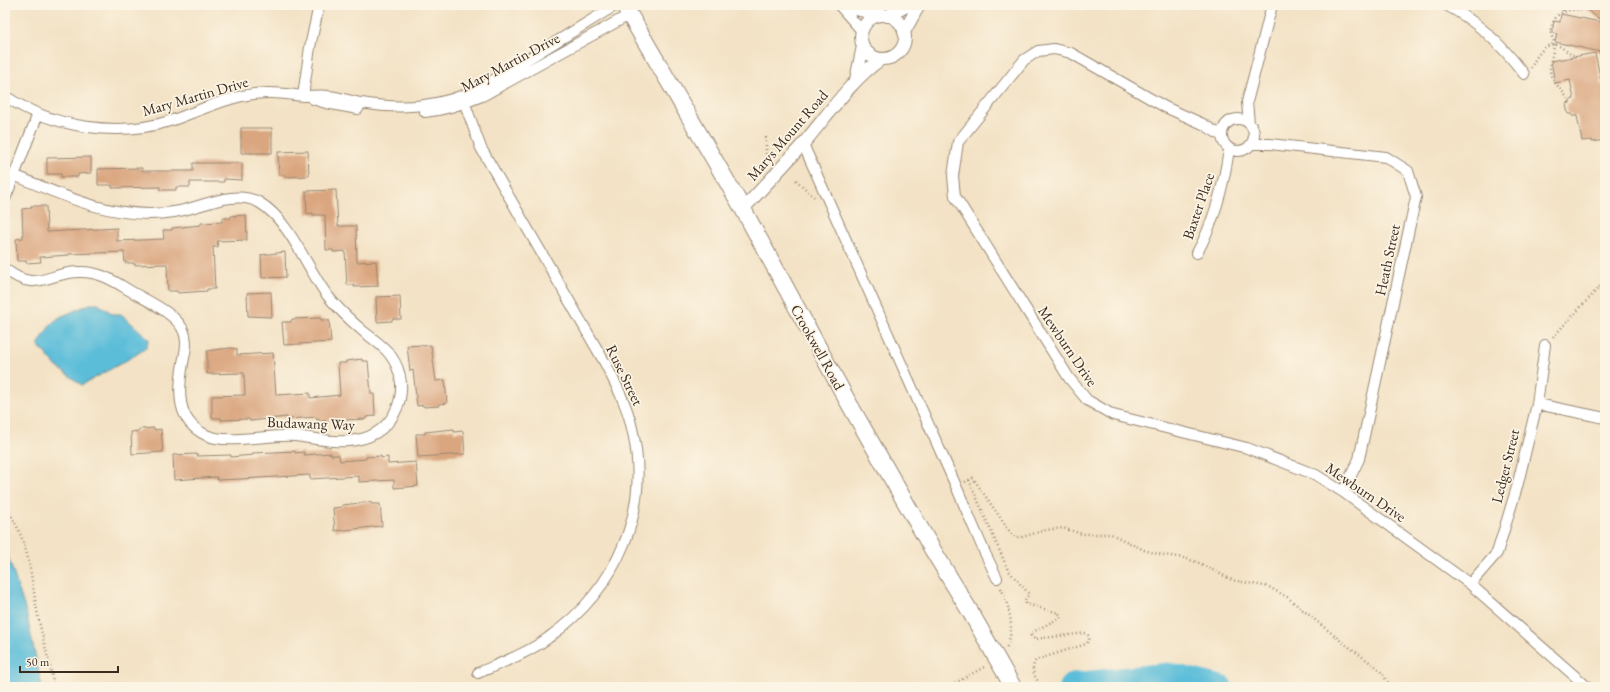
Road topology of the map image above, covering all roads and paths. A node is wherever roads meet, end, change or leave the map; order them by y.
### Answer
1 (319, 5) edge
2 (616, 5) edge
3 (839, 5) edge
4 (843, 5) edge
5 (909, 5) edge
6 (919, 5) edge
7 (1272, 5) edge
8 (1446, 5) edge
9 (1563, 5) edge
10 (1585, 9) dead end
11 (627, 10) edge
12 (1563, 11) junction
13 (883, 16) junction
14 (862, 31) junction
15 (904, 32) junction
16 (1554, 44) junction
17 (863, 46) junction
18 (1574, 55) dead end
19 (881, 59) junction
20 (1527, 72) joint
21 (855, 81) junction
22 (5, 96) edge
23 (303, 96) junction
24 (463, 100) junction
25 (1248, 102) junction
26 (1569, 103) dead end
27 (38, 114) junction
28 (1237, 119) junction
29 (1249, 123) junction
30 (1224, 131) junction
31 (766, 137) dead end
32 (1253, 139) junction
33 (803, 144) junction
34 (1229, 149) junction
35 (1240, 151) junction
36 (766, 156) dead end
37 (1226, 168) junction
38 (14, 175) junction
39 (796, 180) dead end
40 (5, 199) edge
41 (818, 202) dead end
42 (743, 209) junction
43 (1197, 253) dead end
44 (5, 269) edge
45 (1605, 281) edge
46 (1545, 345) joint
47 (1537, 404) junction
48 (1605, 418) edge
49 (969, 480) junction
50 (956, 486) junction
51 (1343, 492) junction
52 (5, 506) edge
53 (997, 578) dead end
54 (1470, 584) junction
55 (478, 673) dead end
56 (54, 687) edge
57 (1013, 687) edge
58 (1041, 687) edge
59 (1391, 687) edge
60 (1589, 687) edge

1 - 23 street
2 - 24 street, Mary Martin Drive
3 - 14 street
4 - 13 street
5 - 13 street
6 - 15 street
7 - 25 street
8 - 20 street
9 - 12 path
10 - 12 path
11 - 24 street, Mary Martin Drive
11 - 42 main road, Crookwell Road
12 - 16 path
13 - 14 street
13 - 15 street
14 - 17 street
15 - 19 street
16 - 18 path
16 - 20 path
16 - 26 path
17 - 19 street
17 - 21 street, Marys Mount Road
19 - 21 street, Marys Mount Road
21 - 33 street, Marys Mount Road
22 - 27 street, Mary Martin Drive
23 - 24 street, Mary Martin Drive
23 - 27 street, Mary Martin Drive
24 - 55 street, Ruse Street
25 - 28 street
25 - 29 street
27 - 38 street
28 - 29 street
28 - 30 street
29 - 32 street
30 - 34 street
30 - 51 street, Mewburn Drive
31 - 36 path
32 - 35 street
32 - 51 street, Heath Street
33 - 42 street, Marys Mount Road
33 - 50 street
34 - 35 street
34 - 37 street, Baxter Place
35 - 37 street, Baxter Place
37 - 43 street, Baxter Place
38 - 40 street
38 - 44 street, Budawang Way
39 - 41 path
42 - 57 main road, Crookwell Road, bridge
45 - 46 path
46 - 47 street, Ledger Street
47 - 48 street
47 - 54 street, Ledger Street
49 - 50 path
49 - 58 path
49 - 59 path
50 - 53 street
51 - 54 street, Mewburn Drive
52 - 56 path
54 - 60 street, Mewburn Drive

